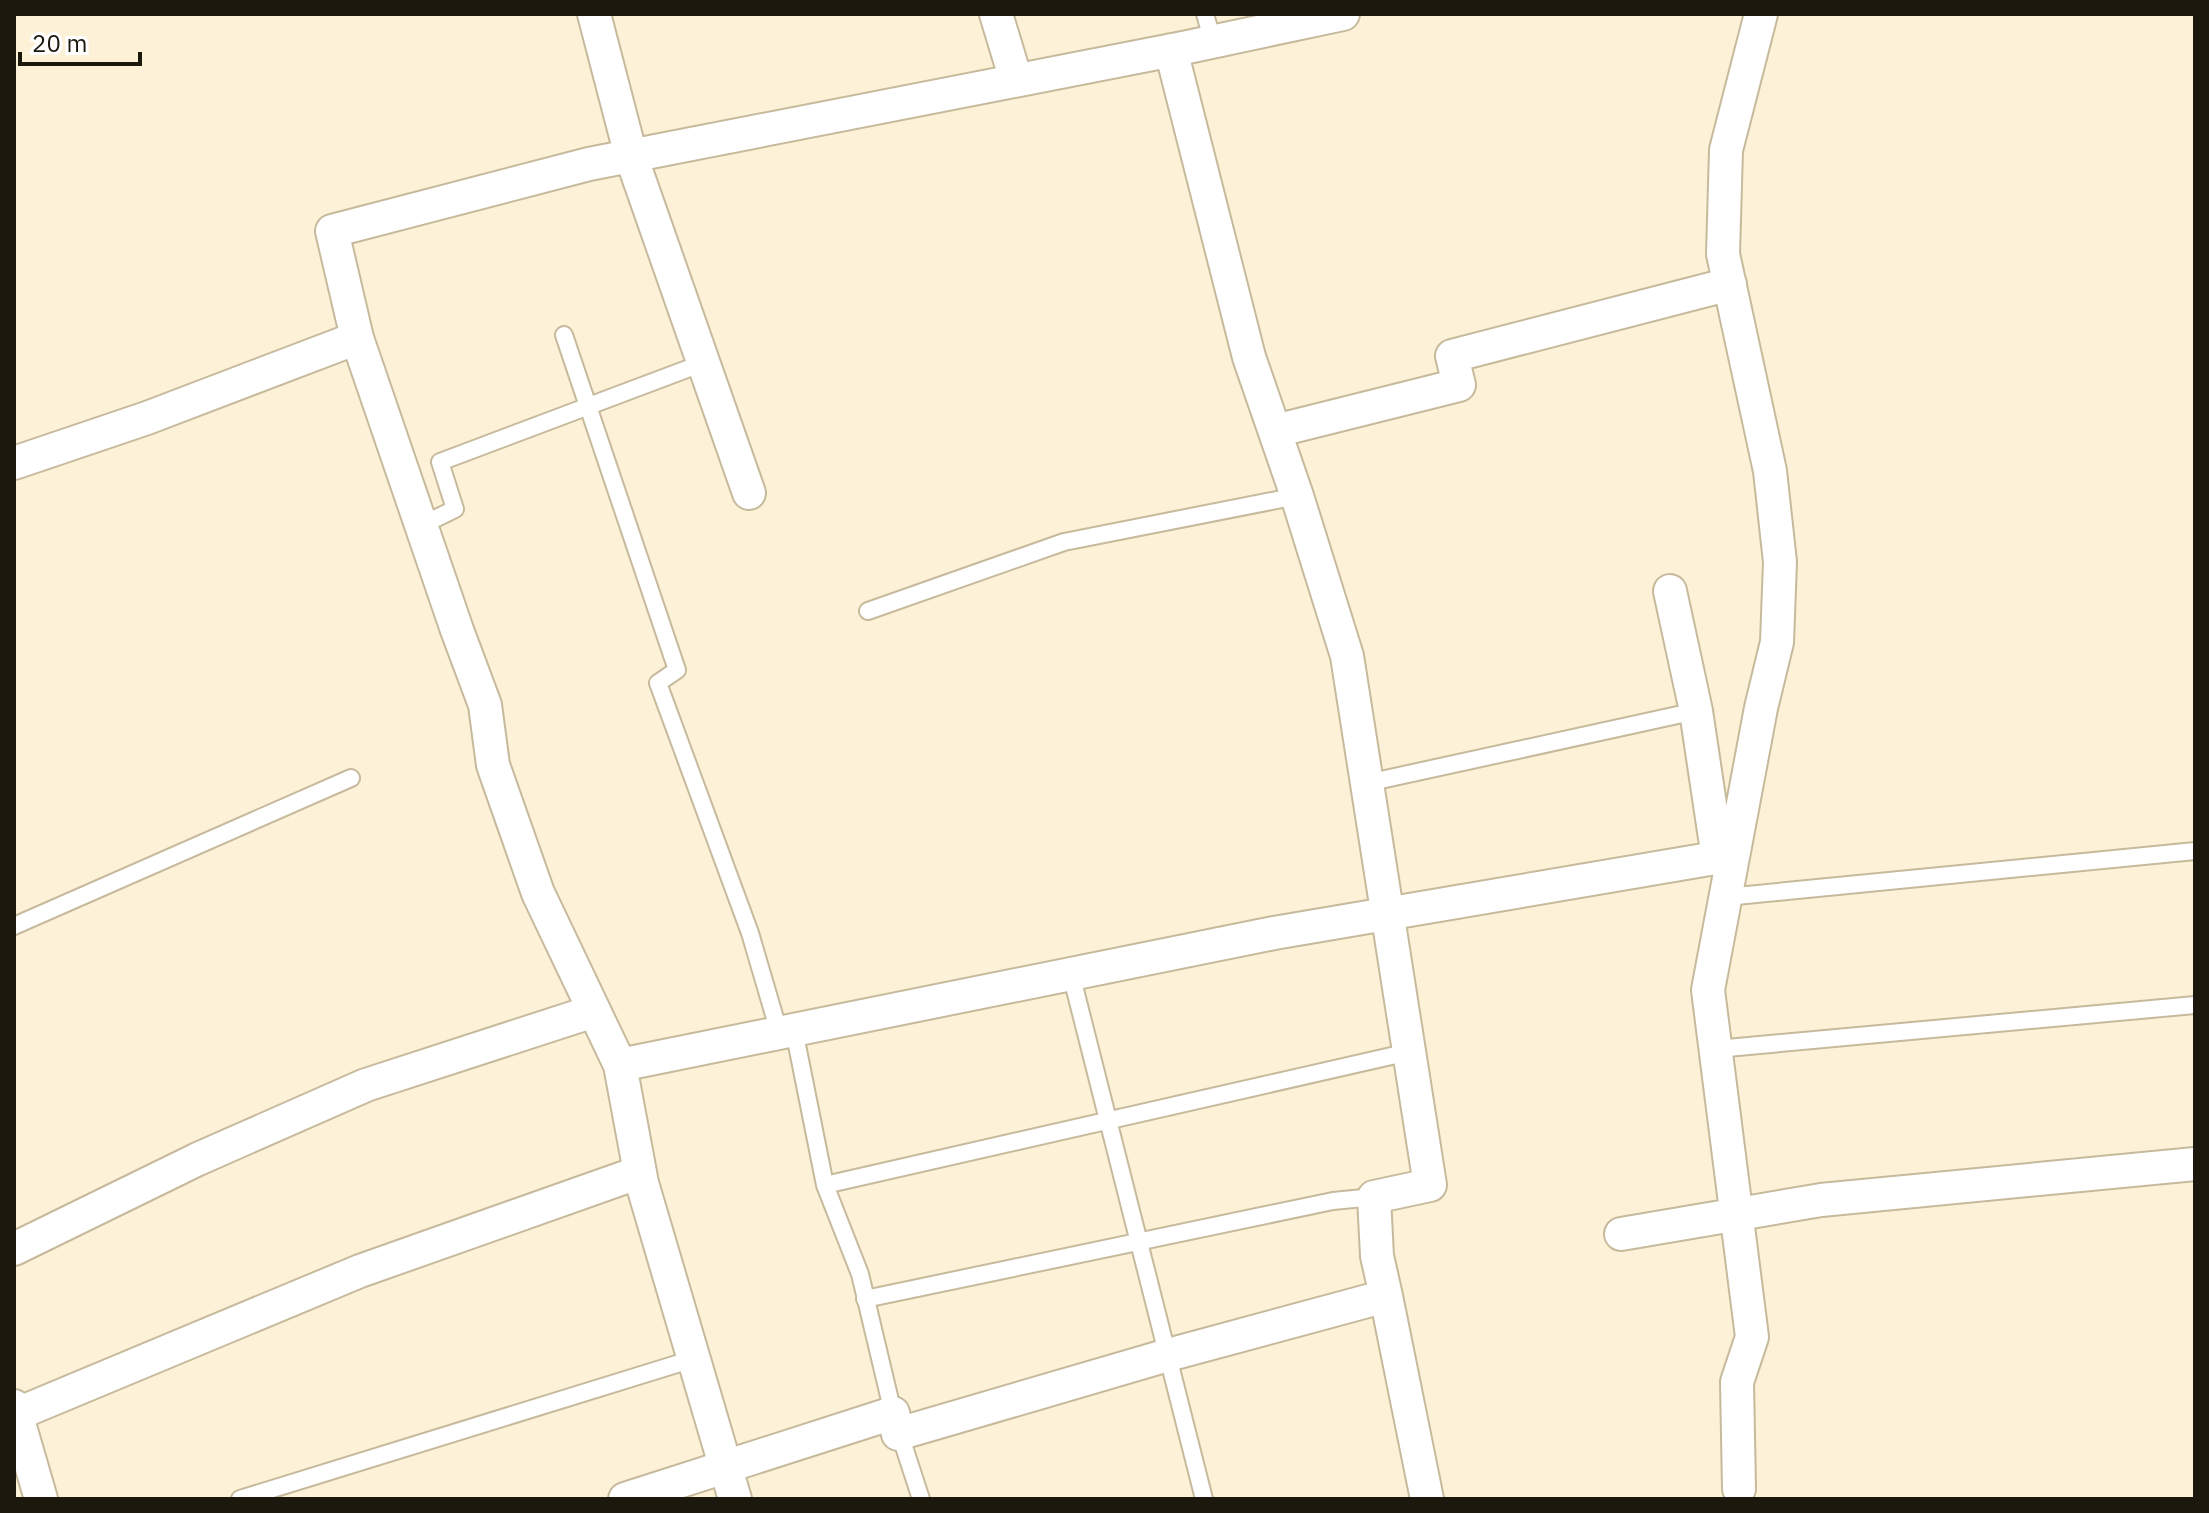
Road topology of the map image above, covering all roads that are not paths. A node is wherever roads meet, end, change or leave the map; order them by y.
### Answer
1 (594, 14) edge
2 (996, 14) edge
3 (1343, 14) edge
4 (1761, 14) edge
5 (1209, 28) edge
6 (1171, 50) junction
7 (1016, 80) junction
8 (631, 156) junction
9 (1730, 284) junction
10 (564, 335) dead end
11 (357, 338) junction
12 (703, 363) junction
13 (589, 406) junction
14 (1275, 431) junction
15 (14, 463) edge
16 (749, 493) dead end
17 (1297, 496) junction
18 (422, 525) junction
19 (1670, 591) dead end
20 (868, 611) dead end
21 (1696, 711) junction
22 (351, 778) dead end
23 (1367, 783) junction
24 (2195, 851) edge
25 (1726, 857) junction
26 (1726, 897) junction
27 (1388, 916) junction
28 (14, 926) edge
29 (1071, 974) junction
30 (2195, 1005) edge
31 (594, 1011) junction
32 (786, 1031) junction
33 (1716, 1049) junction
34 (1409, 1052) junction
35 (620, 1065) junction
36 (1108, 1120) junction
37 (2195, 1164) edge
38 (640, 1172) junction
39 (825, 1185) junction
40 (1374, 1197) junction
41 (1736, 1215) junction
42 (1621, 1234) dead end
43 (1137, 1241) junction
44 (14, 1249) edge
45 (1386, 1296) junction
46 (865, 1299) junction
47 (1168, 1355) junction
48 (693, 1359) junction
49 (16, 1410) edge
50 (896, 1424) junction
51 (725, 1467) junction
52 (1739, 1489) dead end
53 (41, 1499) edge
54 (240, 1499) edge
55 (625, 1499) edge
56 (735, 1499) edge
57 (921, 1499) edge
58 (1204, 1499) edge
59 (1427, 1499) edge

1 - 8 street
2 - 7 street
3 - 5 street
4 - 9 street
5 - 6 street
6 - 7 street
6 - 14 street
7 - 8 street
8 - 11 street
8 - 12 street
9 - 14 street
9 - 25 street
10 - 13 lane
11 - 15 street
11 - 18 street
12 - 13 lane
12 - 16 street
13 - 18 lane
13 - 32 lane
14 - 17 street
17 - 20 lane
17 - 23 street
18 - 31 street
19 - 21 street
21 - 23 lane
21 - 25 street
22 - 28 lane
23 - 27 street
24 - 26 lane
25 - 26 street
25 - 27 street
26 - 33 street
27 - 29 street
27 - 34 street
29 - 32 street
29 - 36 lane
30 - 33 lane
31 - 35 street
31 - 44 street
32 - 35 street
32 - 39 lane
33 - 41 street
34 - 36 lane
34 - 40 street
35 - 38 street
36 - 39 lane
36 - 43 lane
37 - 41 street
38 - 48 street
38 - 49 street
39 - 46 lane
40 - 43 lane
40 - 45 street
41 - 42 street
41 - 52 street
43 - 46 lane
43 - 47 lane
45 - 47 street
45 - 59 street
46 - 50 lane
47 - 50 street
47 - 58 lane
48 - 51 street
48 - 54 lane
49 - 53 street
50 - 51 street
50 - 57 lane
51 - 55 street
51 - 56 street

